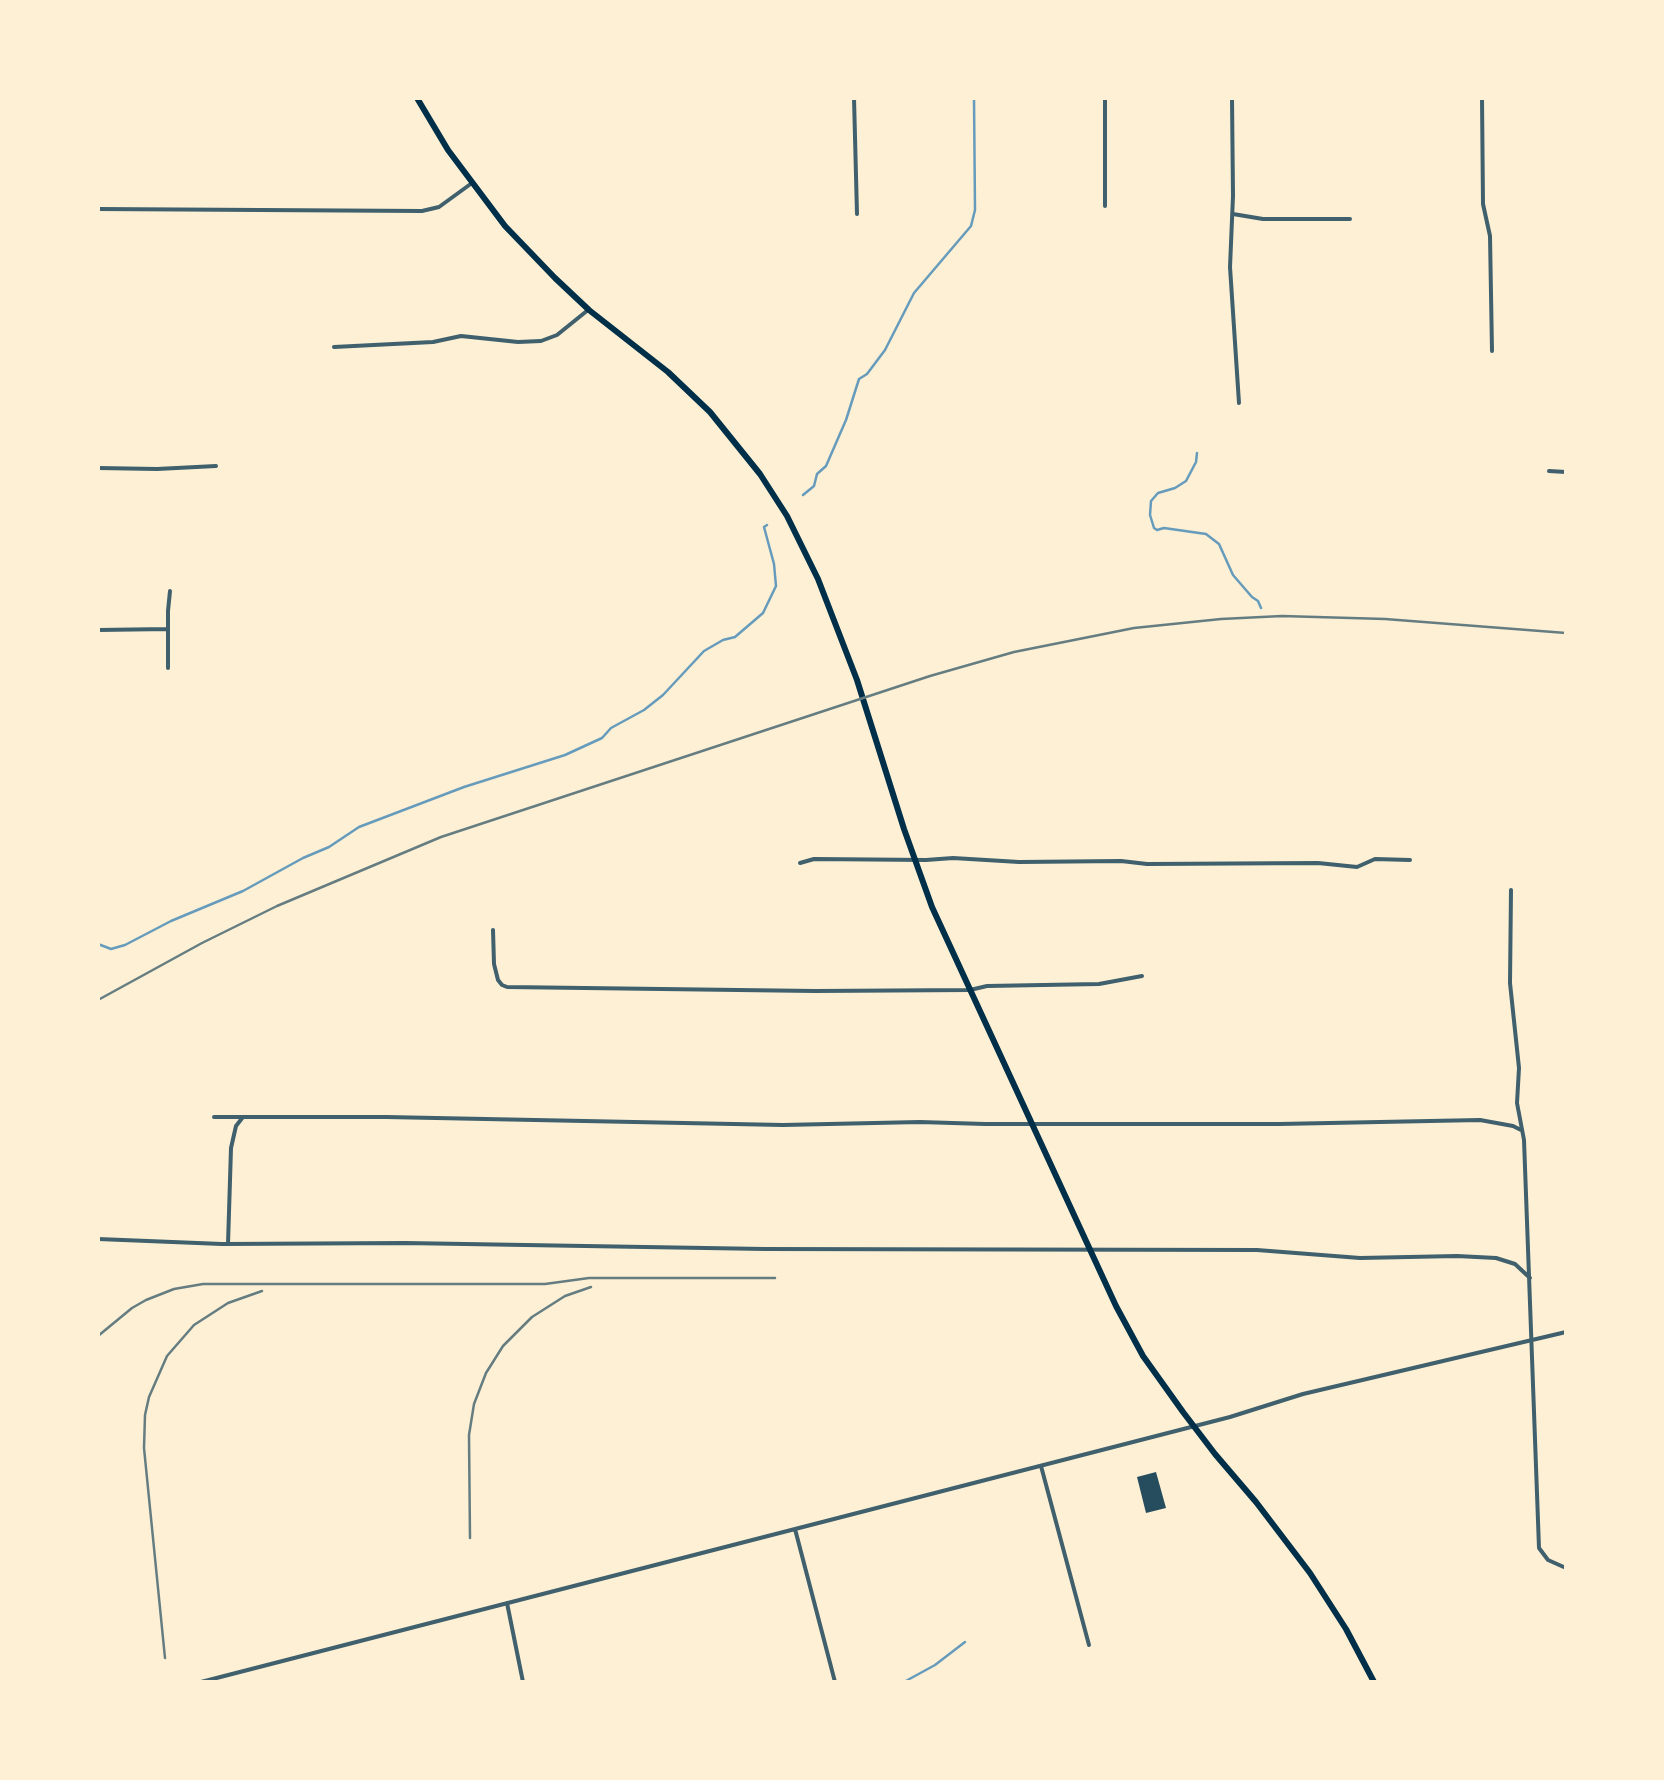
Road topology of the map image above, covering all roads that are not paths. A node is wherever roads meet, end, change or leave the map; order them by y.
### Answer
1 (418, 98) edge
2 (854, 98) edge
3 (1105, 98) edge
4 (1232, 98) edge
5 (1482, 98) edge
6 (472, 184) junction
7 (1105, 206) dead end
8 (98, 209) edge
9 (857, 214) dead end
10 (1233, 214) junction
11 (1350, 219) dead end
12 (588, 310) junction
13 (334, 347) dead end
14 (1492, 351) dead end
15 (1239, 403) dead end
16 (216, 466) dead end
17 (98, 468) edge
18 (1550, 472) dead end
19 (1566, 472) edge
20 (170, 591) dead end
21 (168, 629) junction
22 (98, 630) edge
23 (168, 668) dead end
24 (914, 860) junction
25 (1410, 860) dead end
26 (800, 863) dead end
27 (1511, 890) dead end
28 (494, 930) dead end
29 (1142, 976) dead end
30 (970, 990) junction
31 (214, 1117) dead end
32 (243, 1117) junction
33 (1032, 1122) junction
34 (1521, 1130) junction
35 (98, 1239) edge
36 (228, 1244) junction
37 (1090, 1248) junction
38 (1530, 1278) junction
39 (1566, 1332) edge
40 (1532, 1342) junction
41 (1194, 1426) junction
42 (1041, 1465) junction
43 (794, 1529) junction
44 (1566, 1568) edge
45 (507, 1603) junction
46 (1089, 1645) dead end
47 (201, 1682) edge
48 (524, 1682) edge
49 (835, 1682) edge
50 (1374, 1682) edge

1 - 6 main road
2 - 9 street
3 - 7 street
4 - 10 street
5 - 14 street
6 - 8 street
6 - 12 main road
10 - 11 street
10 - 15 street
12 - 13 street
12 - 24 main road
16 - 17 street
18 - 19 street
20 - 21 street
21 - 22 street
21 - 23 street
24 - 25 street
24 - 26 street
24 - 30 main road
27 - 34 street
28 - 30 street
29 - 30 street
30 - 33 main road
31 - 32 street
32 - 33 street
32 - 36 street
33 - 34 street
33 - 37 main road
34 - 38 street
35 - 36 street
36 - 37 street
37 - 38 street
37 - 41 main road
38 - 40 street
39 - 40 street
40 - 41 street
40 - 44 street
41 - 42 street
41 - 50 main road
42 - 43 street
42 - 46 street
43 - 45 street
43 - 49 street
45 - 47 street
45 - 48 street

